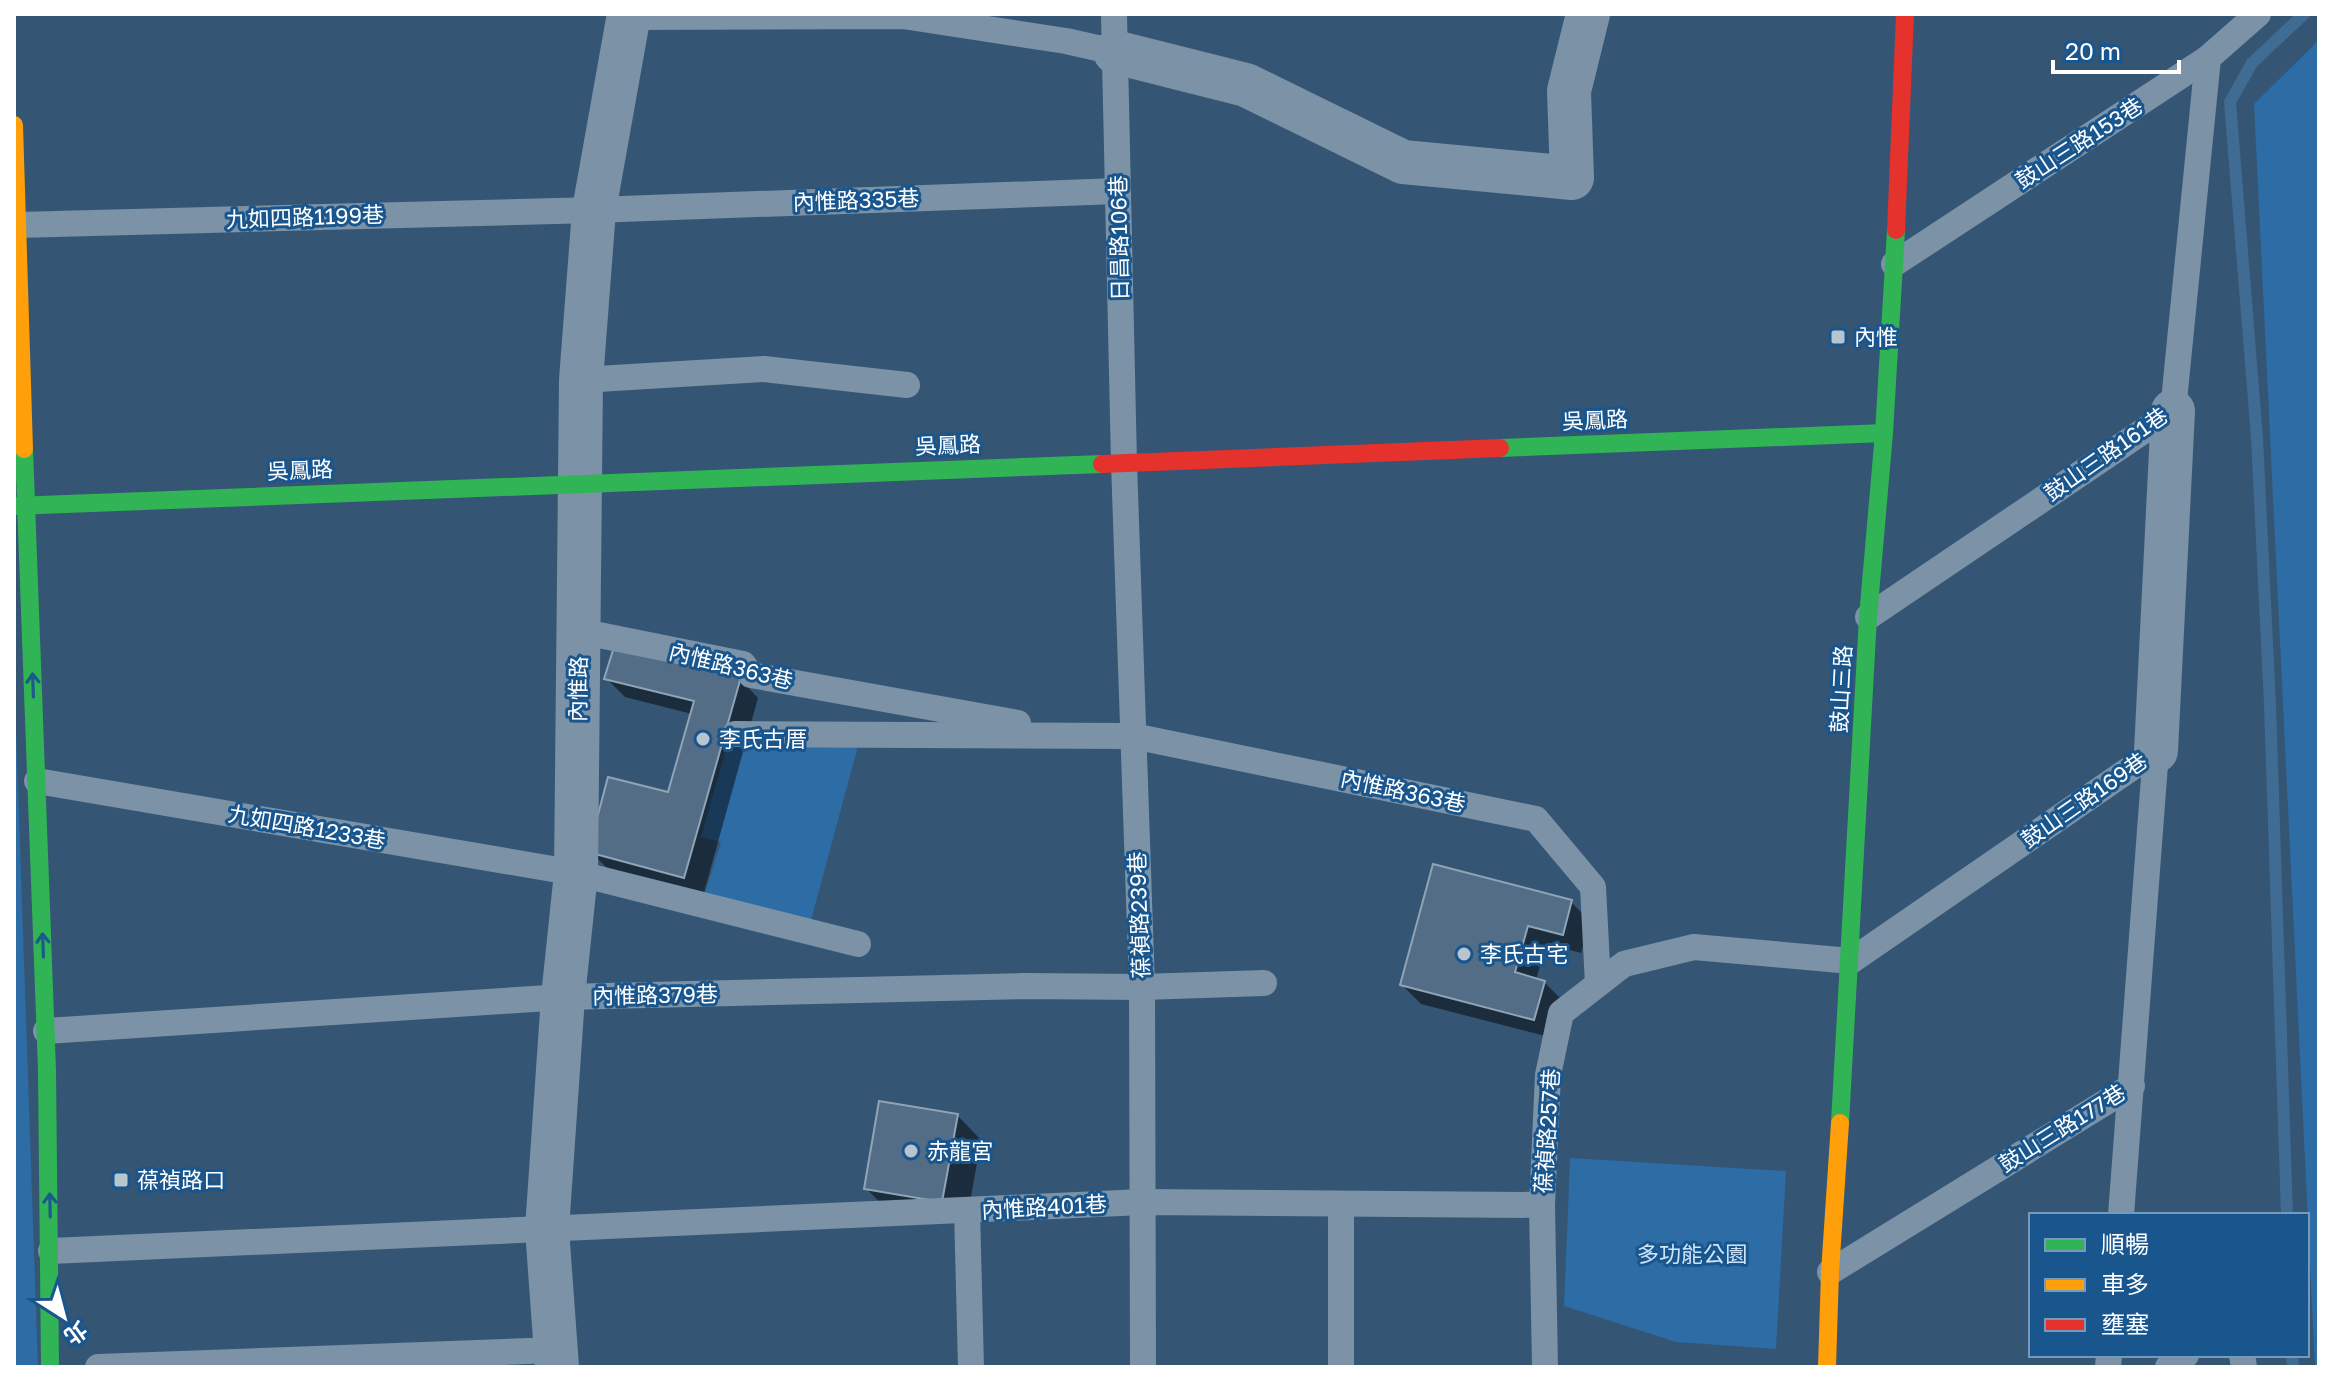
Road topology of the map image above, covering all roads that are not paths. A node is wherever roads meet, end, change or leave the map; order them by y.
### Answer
1 (1588, 14) edge
2 (1905, 14) edge
3 (2258, 14) edge
4 (629, 16) edge
5 (1115, 33) edge
6 (2208, 58) junction
7 (14, 125) edge
8 (1118, 191) junction
9 (594, 210) junction
10 (17, 225) junction
11 (1894, 264) junction
12 (581, 380) junction
13 (907, 385) dead end
14 (2173, 411) junction
15 (1884, 433) junction
16 (1124, 463) junction
17 (581, 483) junction
18 (20, 506) edge
19 (1868, 617) junction
20 (579, 631) junction
21 (884, 698) junction
22 (735, 734) dead end
23 (879, 734) junction
24 (1087, 735) junction
25 (1133, 736) junction
26 (2156, 751) junction
27 (37, 781) junction
28 (576, 873) junction
29 (858, 944) dead end
30 (1851, 961) junction
31 (1264, 983) dead end
32 (1598, 984) junction
33 (1142, 987) junction
34 (563, 997) junction
35 (46, 1031) junction
36 (2132, 1086) junction
37 (1143, 1202) junction
38 (1341, 1204) junction
39 (1542, 1205) junction
40 (967, 1210) junction
41 (2121, 1213) edge
42 (547, 1229) junction
43 (51, 1251) junction
44 (1830, 1272) junction
45 (557, 1359) edge
46 (50, 1367) edge
47 (98, 1367) edge
48 (971, 1367) edge
49 (1143, 1367) edge
50 (1341, 1367) edge
51 (1545, 1367) edge
52 (1827, 1367) edge

1 - 5 street
2 - 11 street, 鼓山三路
3 - 6 lane, 鼓山三路153巷
4 - 5 lane
4 - 9 street, 內惟路
5 - 8 lane, 日昌路106巷
6 - 11 lane, 鼓山三路153巷
6 - 14 lane, 鼓山三路161巷
7 - 10 street
8 - 9 lane, 內惟路335巷
8 - 16 lane, 日昌路106巷
9 - 10 lane, 九如四路1199巷
9 - 12 street, 內惟路
10 - 18 street
11 - 15 street, 鼓山三路
12 - 13 lane
12 - 17 street, 內惟路
14 - 19 lane, 鼓山三路161巷
14 - 26 street, 鼓山三路169巷
15 - 16 street, 吳鳳路
15 - 19 street, 鼓山三路
16 - 17 street, 吳鳳路
16 - 25 lane, 葆禎路239巷
17 - 18 street, 吳鳳路
17 - 20 street, 內惟路
27 -> 18 street
19 - 30 street, 鼓山三路
20 - 21 lane, 內惟路363巷
20 - 28 street, 內惟路
21 - 23 lane
21 - 24 lane, 內惟路363巷
22 - 23 lane, 內惟路363巷
23 - 24 lane, 內惟路363巷
24 - 25 lane, 內惟路363巷
25 - 32 lane, 內惟路363巷
25 - 33 lane, 葆禎路239巷
26 - 30 lane, 鼓山三路169巷
26 - 36 lane, 鼓山三路177巷
27 - 28 lane, 九如四路1233巷
35 -> 27 street
28 - 29 lane
28 - 34 street, 內惟路
30 - 32 lane, 葆禎路257巷
30 - 44 street, 鼓山三路
31 - 33 lane, 內惟路379巷
32 - 39 lane, 葆禎路257巷
33 - 34 lane, 內惟路379巷
33 - 37 lane, 葆禎路239巷
34 - 35 lane, 內惟路379巷
34 - 42 street, 內惟路
43 -> 35 street
36 - 41 lane
36 - 44 lane, 鼓山三路177巷
37 - 38 lane, 內惟路401巷
37 - 40 lane, 內惟路401巷
37 - 49 lane, 葆禎路239巷
38 - 39 lane, 內惟路401巷
38 - 50 lane
39 - 51 lane, 葆禎路257巷
40 - 42 lane, 內惟路401巷
40 - 48 lane
42 - 43 lane, 內惟路401巷
42 - 45 street, 內惟路
43 - 46 street
44 - 52 street, 鼓山三路
45 - 47 lane

